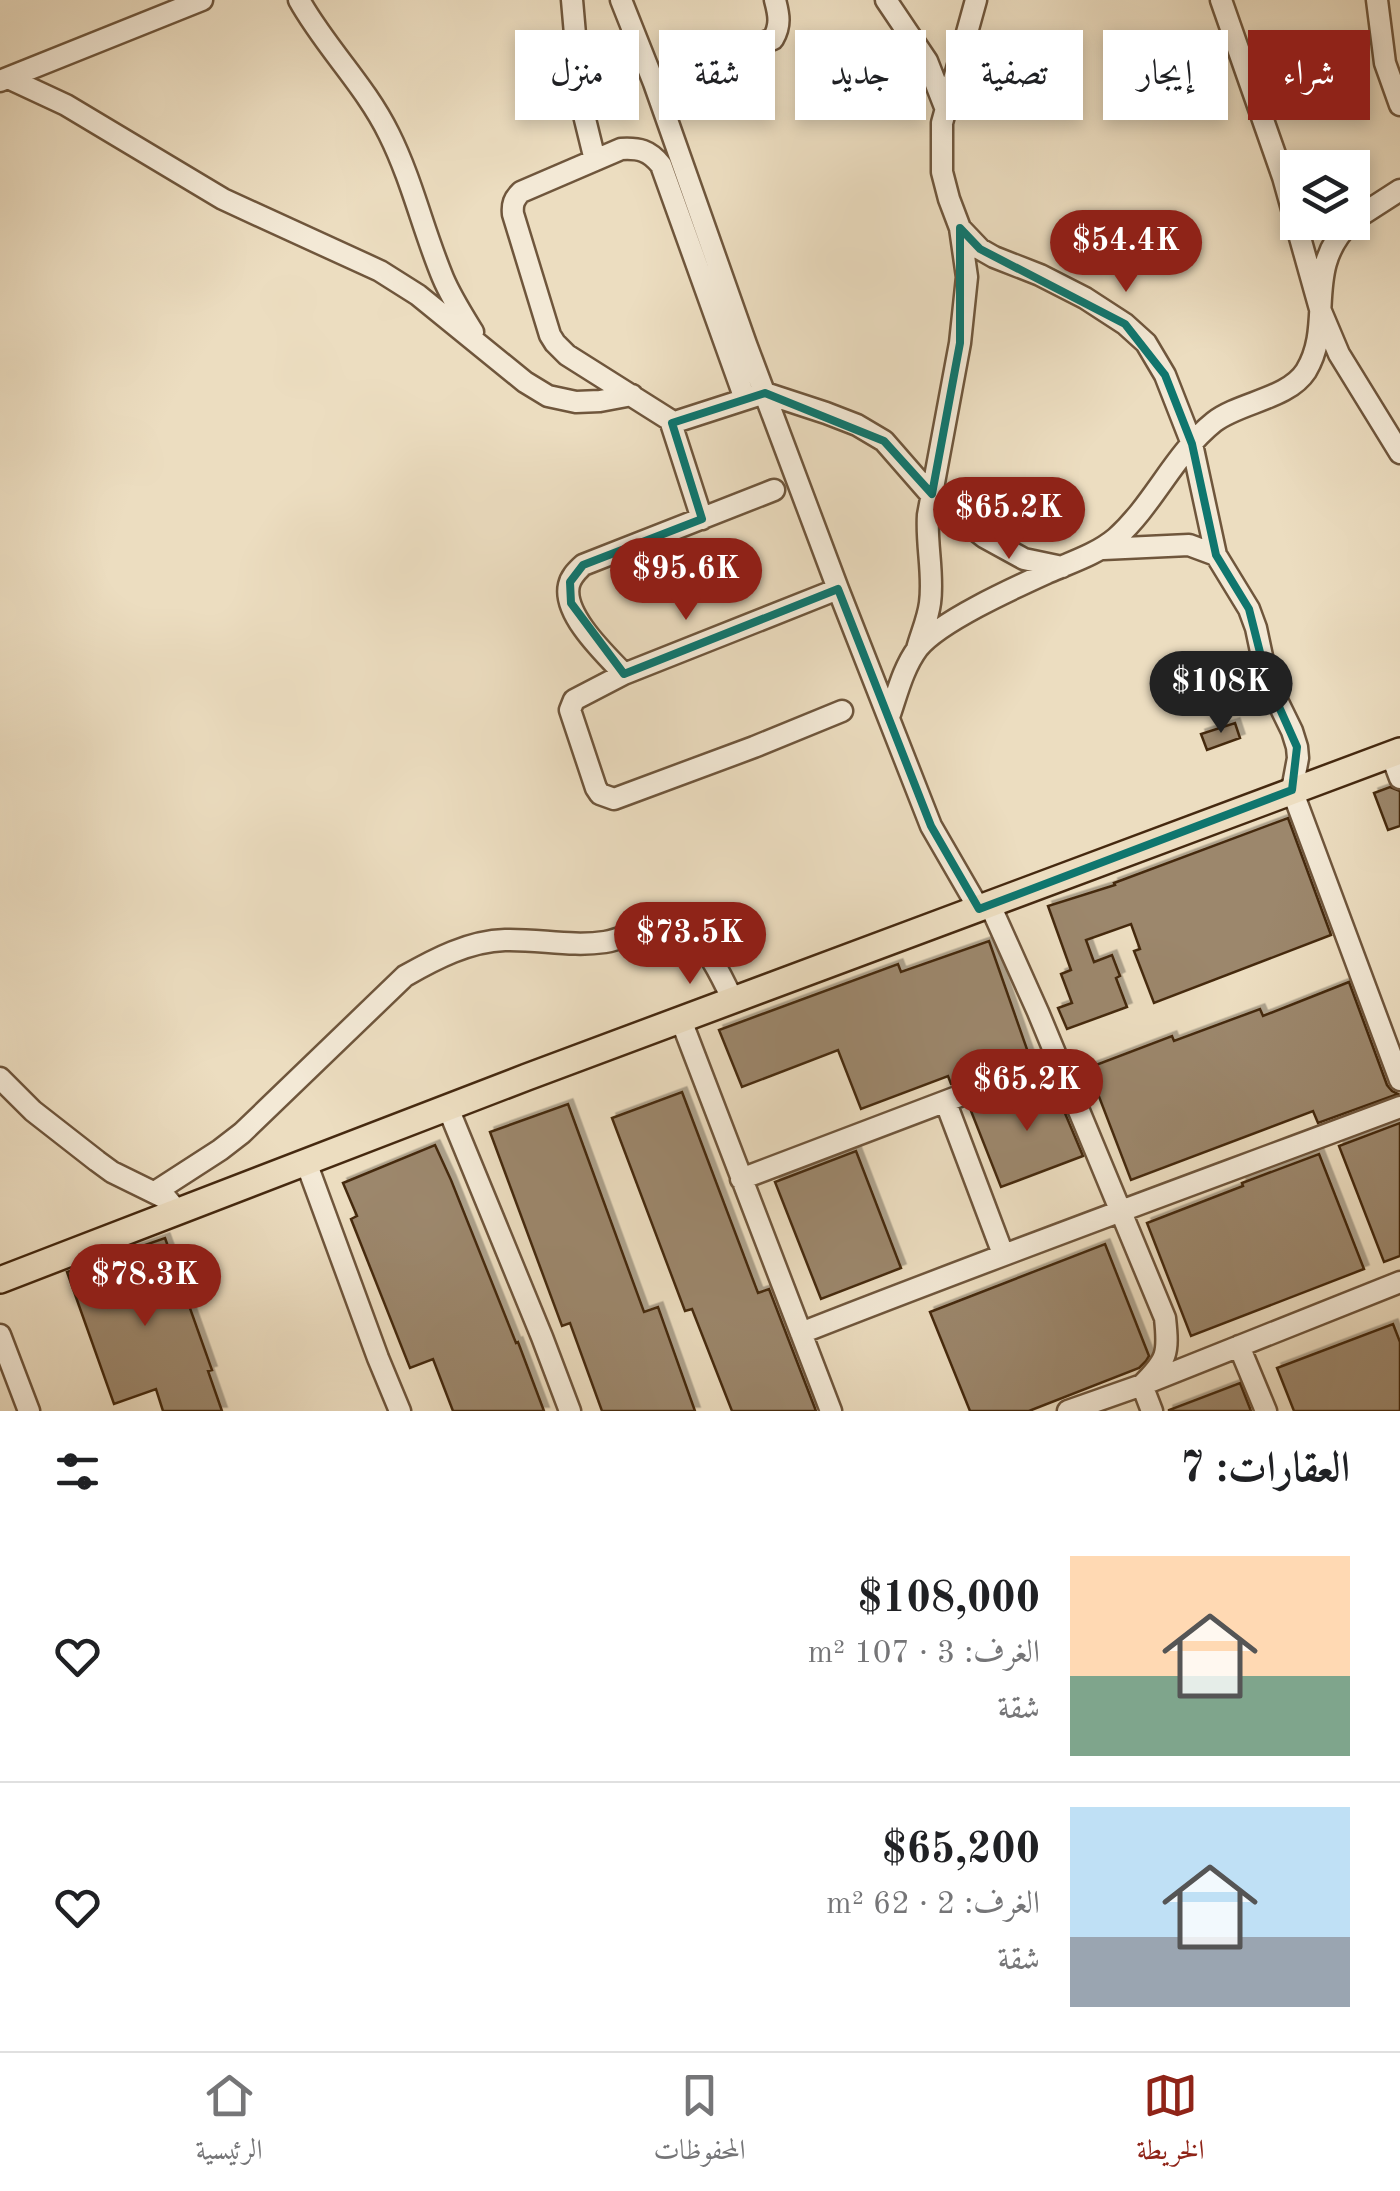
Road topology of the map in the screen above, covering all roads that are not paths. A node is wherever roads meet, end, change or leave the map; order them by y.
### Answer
1 (202, 0) edge
2 (299, 0) edge
3 (572, 0) edge
4 (620, 0) edge
5 (775, 0) edge
6 (886, 0) edge
7 (976, 0) edge
8 (1221, 0) edge
9 (1377, 0) edge
10 (4, 80) edge
11 (654, 83) junction
12 (1400, 105) edge
13 (945, 107) junction
14 (596, 160) junction
15 (1400, 190) edge
16 (1370, 210) edge
17 (960, 228) junction
18 (1336, 240) edge
19 (1320, 309) junction
20 (482, 346) junction
21 (632, 395) junction
22 (755, 396) junction
23 (672, 423) junction
24 (1192, 444) junction
25 (1400, 453) edge
26 (774, 490) dead end
27 (932, 496) junction
28 (702, 520) junction
29 (1103, 549) junction
30 (1216, 556) junction
31 (1062, 566) junction
32 (838, 589) junction
33 (916, 651) junction
34 (624, 674) junction
35 (842, 711) dead end
36 (889, 718) junction
37 (1397, 761) edge
38 (1292, 790) junction
39 (984, 907) junction
40 (734, 1000) junction
41 (681, 1020) junction
42 (1058, 1059) junction
43 (0, 1078) edge
44 (1400, 1080) edge
45 (946, 1103) junction
46 (1400, 1107) edge
47 (448, 1108) junction
48 (306, 1162) junction
49 (742, 1179) junction
50 (155, 1192) junction
51 (178, 1212) junction
52 (1121, 1212) junction
53 (1003, 1254) junction
54 (0, 1280) edge
55 (1400, 1282) edge
56 (800, 1333) junction
57 (0, 1335) edge
58 (1239, 1346) junction
59 (1142, 1385) junction
60 (29, 1411) edge
61 (400, 1411) edge
62 (570, 1411) edge
63 (832, 1411) edge
64 (1068, 1411) edge
65 (1152, 1411) edge
66 (1266, 1411) edge

1 - 10 street
2 - 20 street
3 - 14 street
4 - 11 street
5 - 11 street
6 - 13 street
7 - 13 street
8 - 19 street
9 - 12 street
10 - 20 street
11 - 22 street
13 - 17 street
14 - 21 street
14 - 22 street
15 - 16 street
17 - 24 street
17 - 27 street
18 - 19 street
19 - 24 street
19 - 25 street
20 - 21 street
21 - 23 street
22 - 23 street
22 - 27 street
22 - 32 street
23 - 28 street
24 - 29 street
24 - 30 street
26 - 28 street
27 - 31 street
27 - 33 street
28 - 34 street
29 - 30 street
29 - 31 street
30 - 38 street
31 - 33 street
32 - 34 street
32 - 36 street
33 - 36 street
34 - 35 street
36 - 39 street
37 - 38 main road
38 - 39 main road
38 - 44 street
39 - 40 main road
39 - 42 street
40 - 41 main road
40 - 50 street
41 - 47 main road
41 - 49 street
42 - 45 street
42 - 52 street
43 - 50 street
45 - 49 street
45 - 53 street
46 - 52 street
47 - 48 main road
47 - 62 street
48 - 51 main road
48 - 61 street
49 - 56 street
50 - 51 street
51 - 54 main road
52 - 53 street
52 - 59 street
53 - 56 street
55 - 58 street
56 - 63 street
57 - 60 street
58 - 59 street
58 - 66 street
59 - 64 street
59 - 65 street

